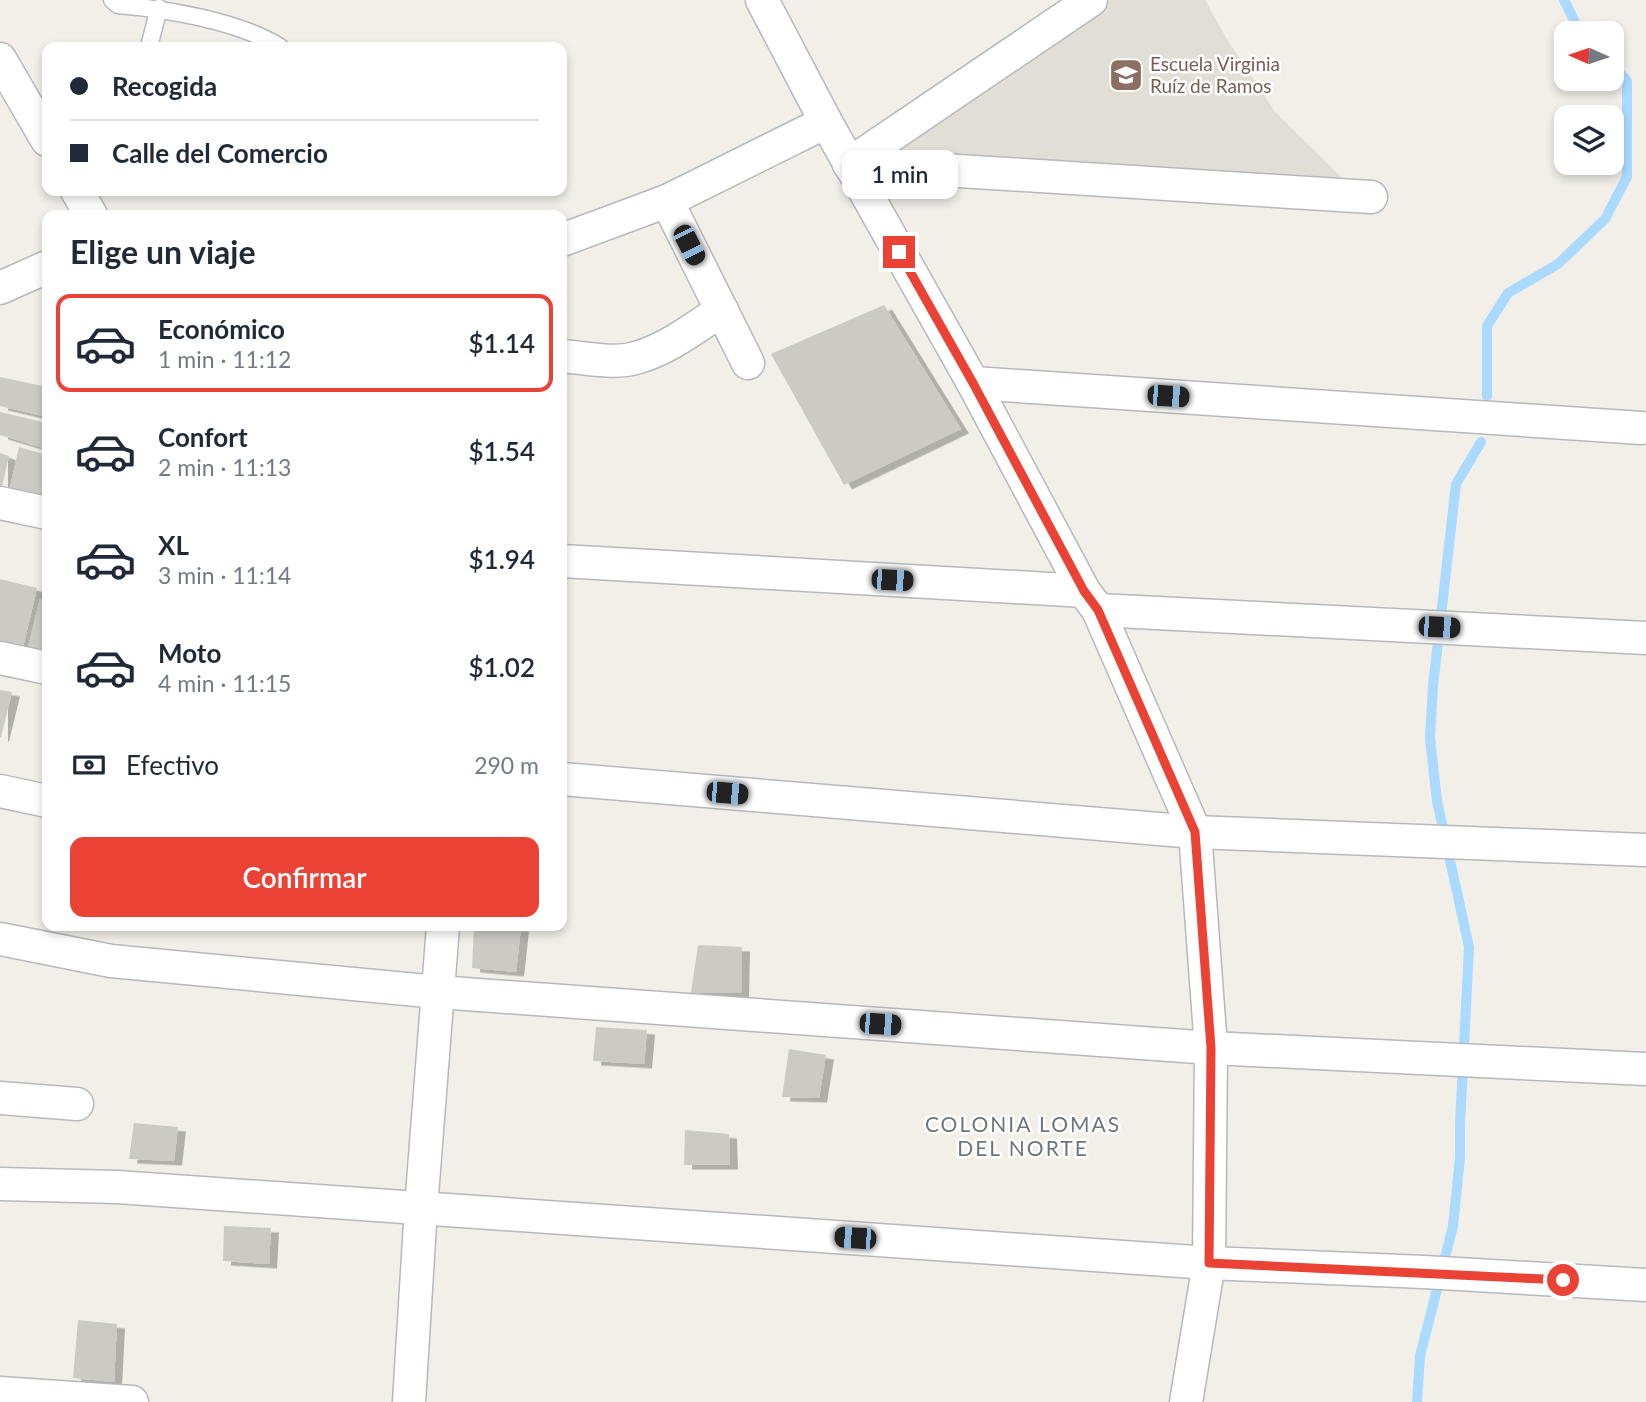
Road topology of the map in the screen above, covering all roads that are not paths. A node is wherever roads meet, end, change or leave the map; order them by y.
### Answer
1 (112, 0) edge
2 (762, 0) edge
3 (1091, 0) edge
4 (159, 8) junction
5 (150, 42) edge
6 (272, 42) edge
7 (0, 59) edge
8 (826, 122) junction
9 (42, 131) edge
10 (849, 164) junction
11 (1371, 197) dead end
12 (667, 201) junction
13 (567, 238) edge
14 (42, 269) edge
15 (0, 288) edge
16 (722, 310) junction
17 (567, 356) edge
18 (748, 363) dead end
19 (973, 383) junction
20 (1642, 428) dead end
21 (0, 503) edge
22 (42, 512) edge
23 (567, 561) edge
24 (1091, 601) junction
25 (1646, 638) edge
26 (0, 658) edge
27 (42, 667) edge
28 (567, 779) edge
29 (0, 791) edge
30 (42, 800) edge
31 (1195, 832) junction
32 (1646, 850) edge
33 (443, 931) edge
34 (0, 939) edge
35 (438, 992) junction
36 (1211, 1048) junction
37 (1646, 1069) edge
38 (0, 1098) edge
39 (77, 1104) dead end
40 (0, 1184) edge
41 (421, 1208) junction
42 (1209, 1263) junction
43 (1646, 1285) edge
44 (0, 1392) edge
45 (132, 1402) edge
46 (409, 1402) edge
47 (1186, 1402) edge

1 - 4 lane
2 - 8 street
3 - 10 street
4 - 5 lane
4 - 6 lane
7 - 9 street
8 - 10 street
8 - 12 street
10 - 11 street
10 - 19 street
12 - 13 street
12 - 16 street
14 - 15 street
16 - 17 street
16 - 18 street
19 - 20 street
19 - 24 street
21 - 22 street
23 - 24 street
24 - 25 street
24 - 31 street
26 - 27 street
28 - 31 street
29 - 30 street
31 - 32 street
31 - 36 street
33 - 35 street
34 - 35 street
35 - 36 street
35 - 41 street
36 - 37 street
36 - 42 street
38 - 39 street
40 - 41 street
41 - 42 street
41 - 46 street
42 - 43 street
42 - 47 street
44 - 45 street

